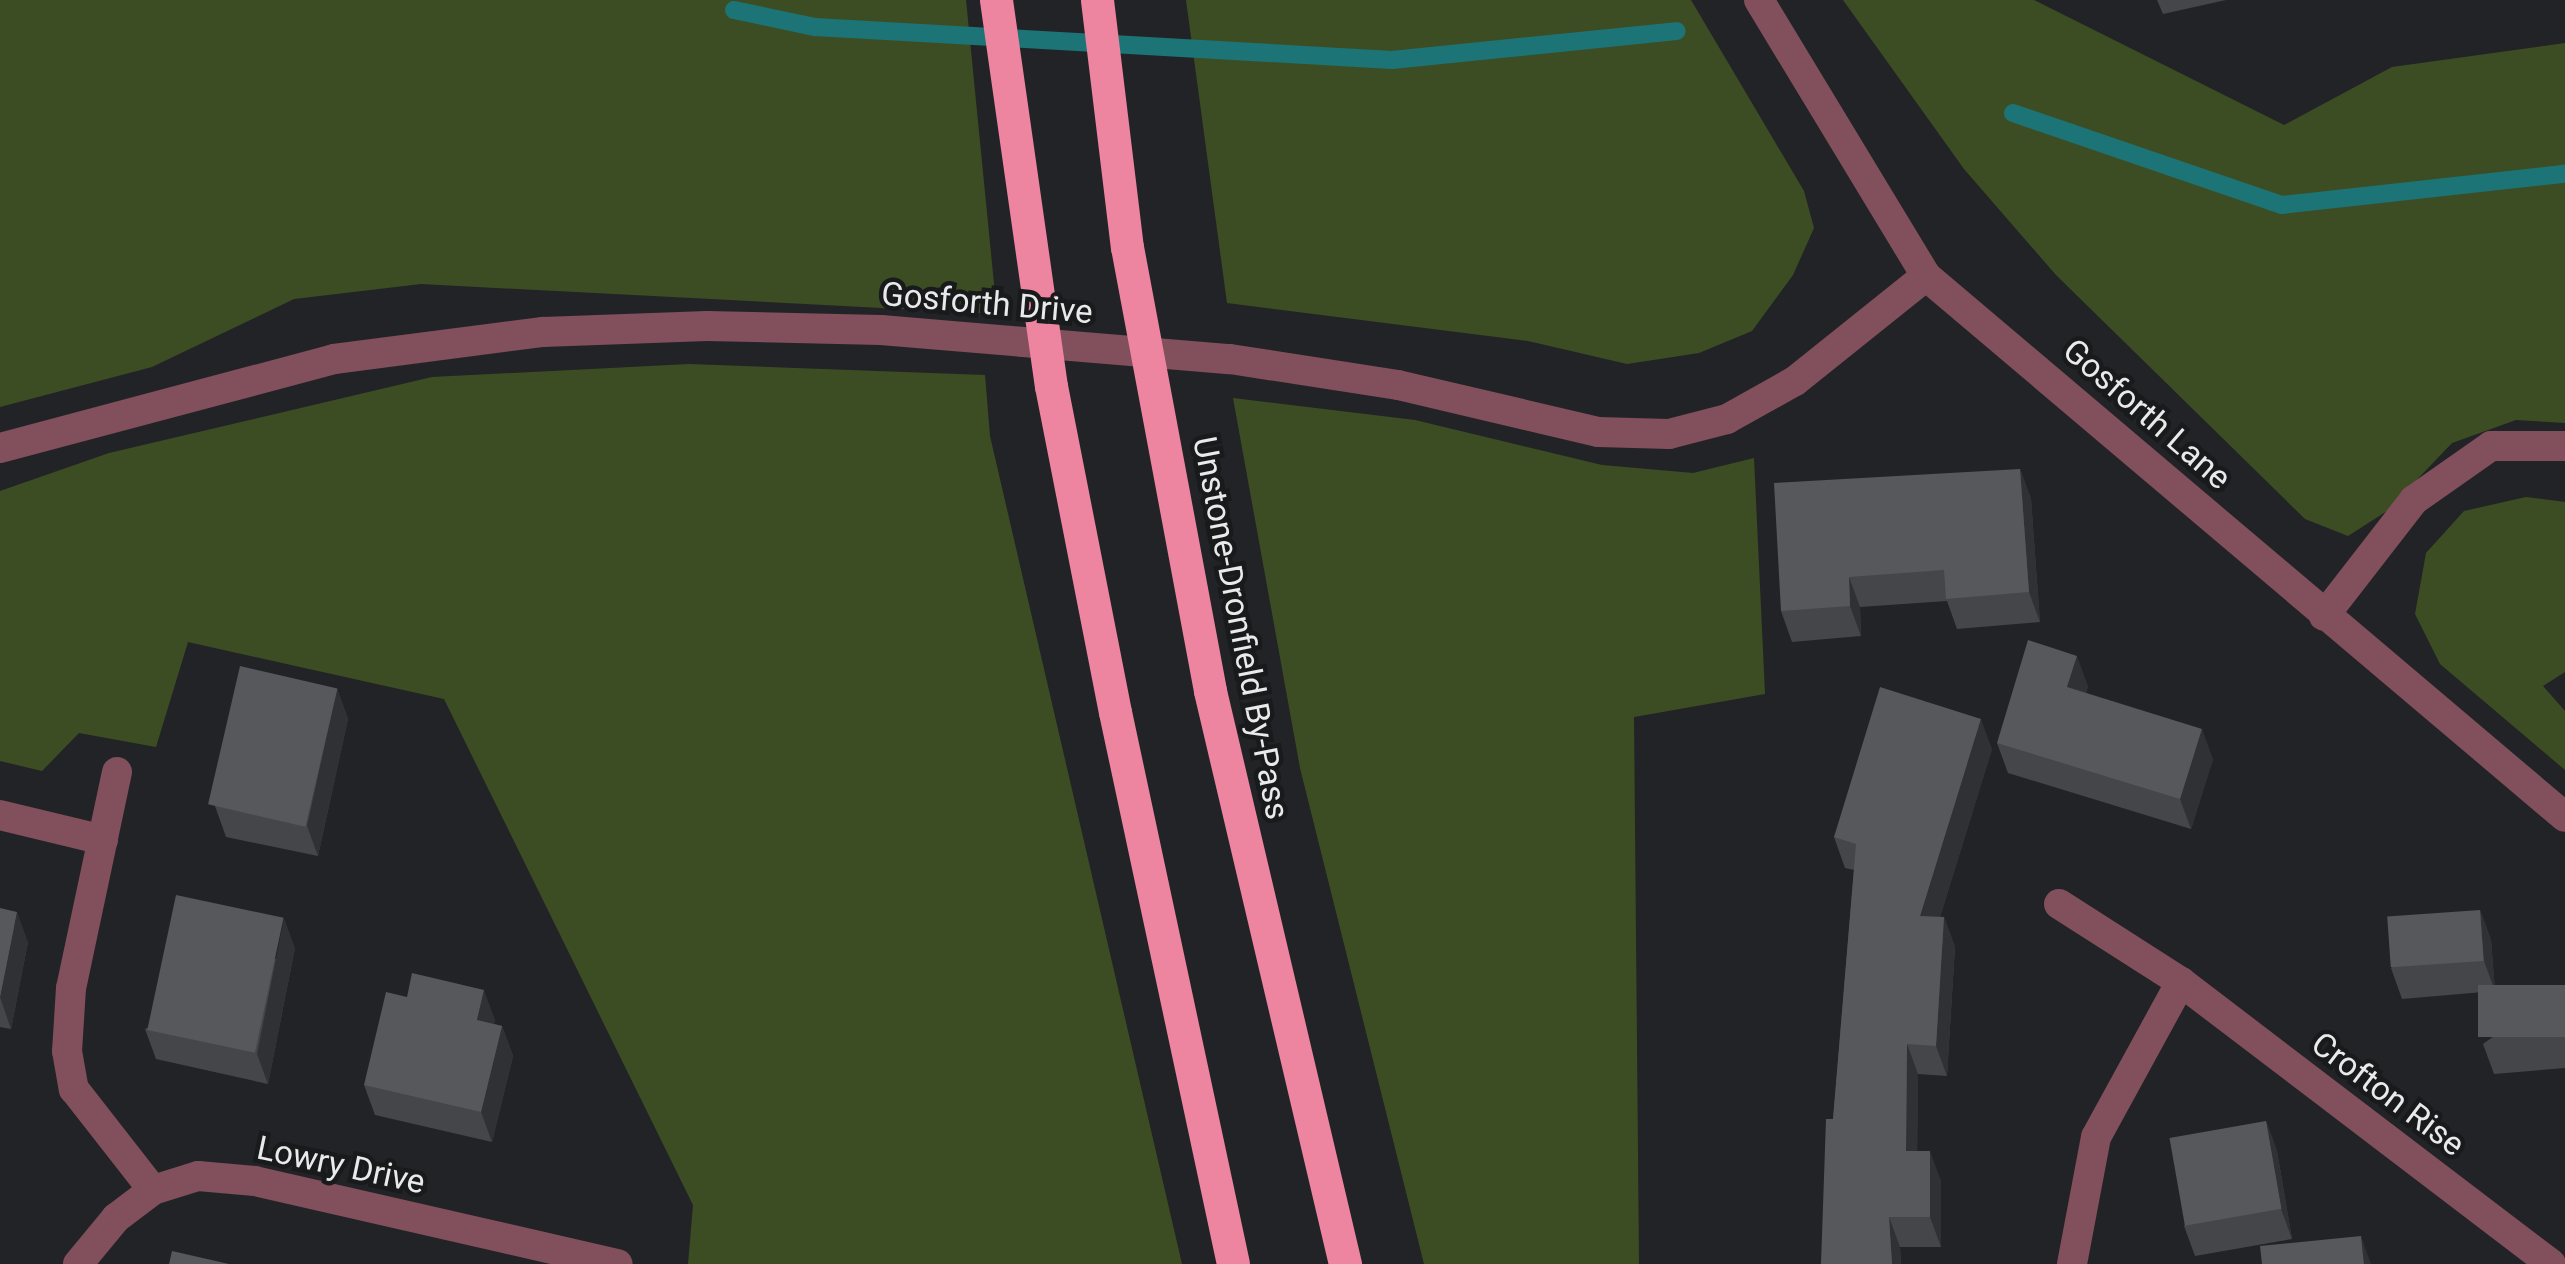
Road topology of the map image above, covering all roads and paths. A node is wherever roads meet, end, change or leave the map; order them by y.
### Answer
1 (996, 0) edge
2 (1097, 0) edge
3 (1759, 0) edge
4 (1927, 276) junction
5 (2565, 446) edge
6 (0, 448) edge
7 (2324, 616) junction
8 (117, 772) dead end
9 (0, 814) edge
10 (2565, 817) edge
11 (103, 840) junction
12 (2059, 904) dead end
13 (2181, 982) junction
14 (153, 1190) junction
15 (78, 1264) edge
16 (618, 1264) edge
17 (1233, 1264) edge
18 (1345, 1264) edge
19 (2072, 1264) edge
20 (2551, 1264) edge

1 - 17 highway, bridge
2 - 18 highway, Unstone-Dronfield By-Pass, bridge
3 - 4 street, Gosforth Lane
4 - 6 street, Gosforth Drive
4 - 7 street, Gosforth Lane
5 - 7 street
7 - 10 street, Gosforth Lane
8 - 11 street
9 - 11 street
11 - 14 street
12 - 13 street, Crofton Rise
13 - 19 street
13 - 20 street, Crofton Rise
14 - 15 street, Lowry Drive
14 - 16 street, Lowry Drive

